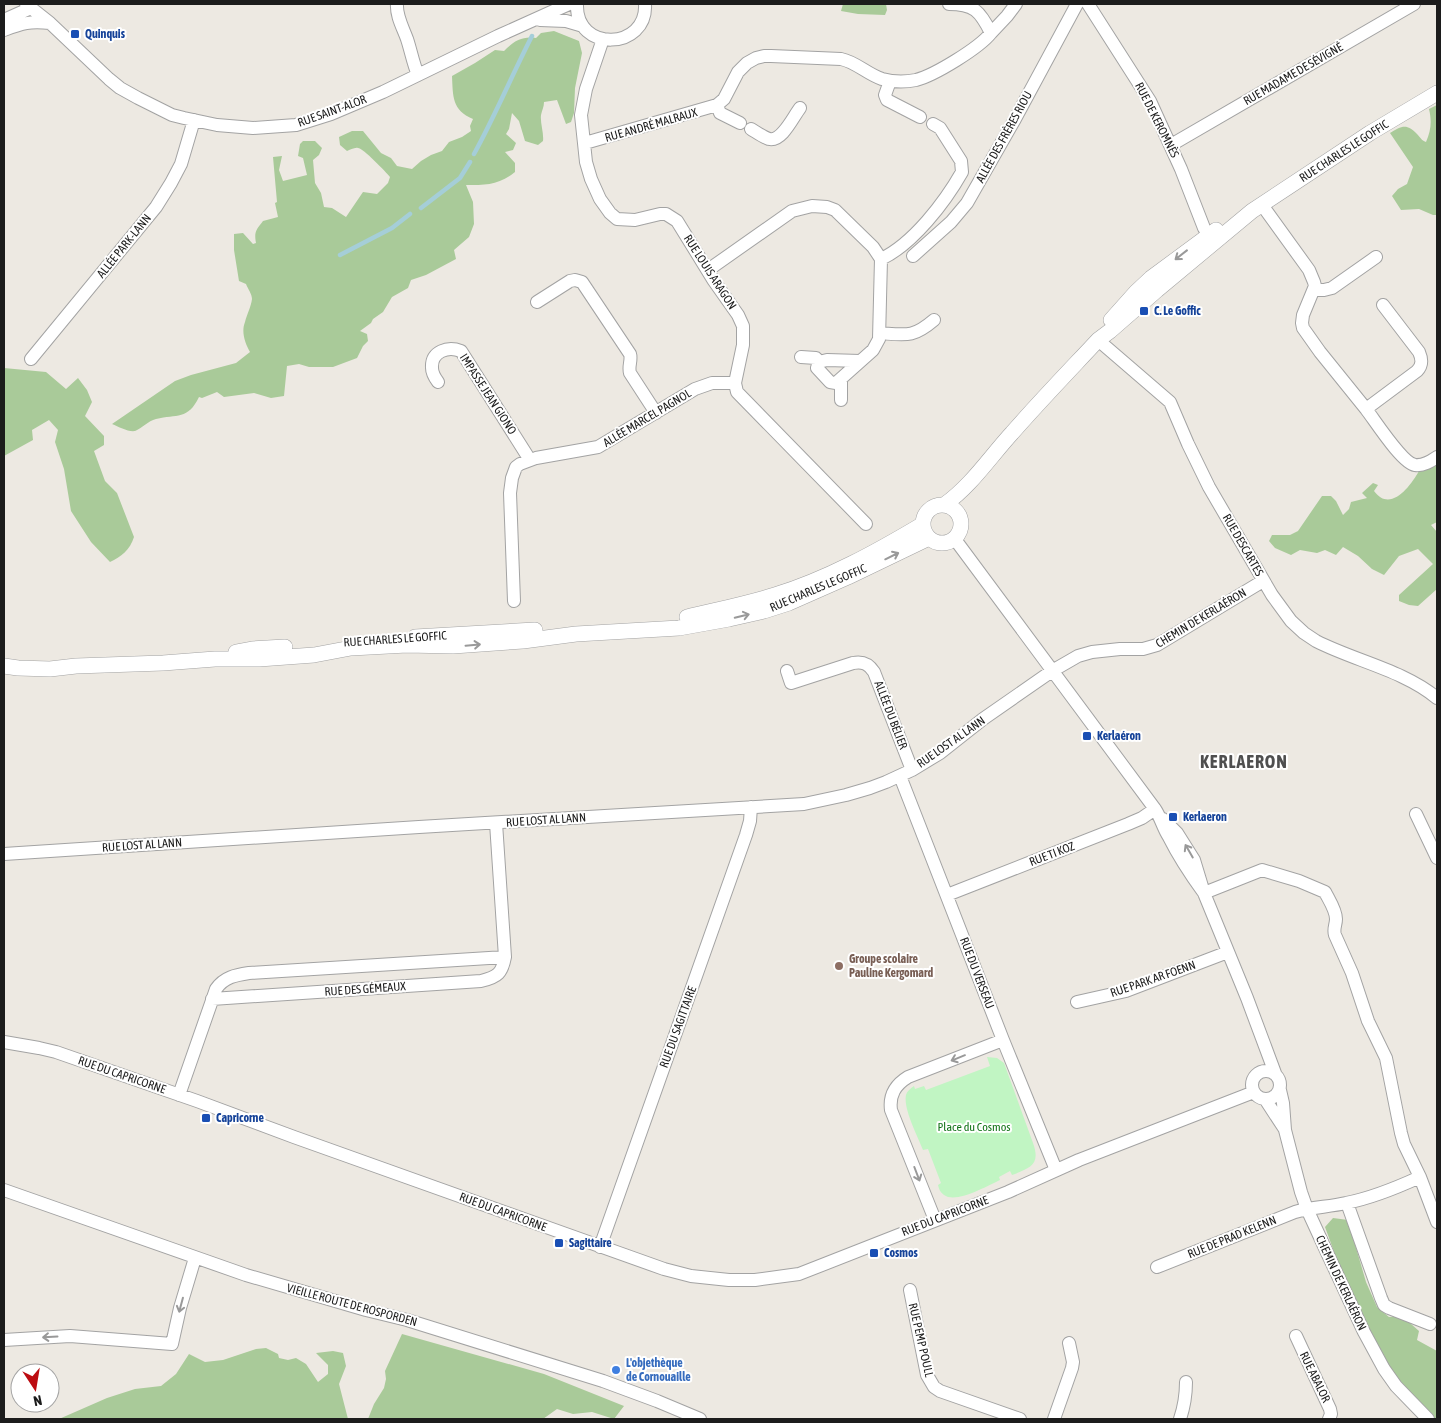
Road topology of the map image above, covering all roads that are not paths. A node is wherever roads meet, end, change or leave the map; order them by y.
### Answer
1 (397, 4) edge
2 (569, 4) edge
3 (577, 4) edge
4 (653, 4) edge
5 (949, 4) edge
6 (1016, 4) edge
7 (1077, 4) edge
8 (1088, 4) edge
9 (1414, 4) edge
10 (28, 6) edge
11 (644, 10) edge
12 (4, 20) edge
13 (535, 20) junction
14 (50, 23) junction
15 (583, 26) junction
16 (4, 30) edge
17 (991, 33) junction
18 (602, 39) junction
19 (418, 75) junction
20 (890, 81) junction
21 (1437, 93) edge
22 (717, 105) junction
23 (800, 108) dead end
24 (920, 117) dead end
25 (194, 120) junction
26 (933, 124) dead end
27 (585, 143) junction
28 (1171, 145) junction
29 (1257, 208) junction
30 (1211, 239) junction
31 (913, 256) dead end
32 (1376, 257) dead end
33 (882, 259) junction
34 (708, 270) junction
35 (1314, 290) junction
36 (537, 302) dead end
37 (1383, 306) dead end
38 (934, 320) dead end
39 (880, 333) junction
40 (1098, 340) junction
41 (801, 357) dead end
42 (31, 359) dead end
43 (860, 361) junction
44 (819, 362) junction
45 (841, 379) junction
46 (438, 382) dead end
47 (735, 383) junction
48 (842, 400) dead end
49 (1366, 409) junction
50 (656, 413) junction
51 (1437, 457) edge
52 (530, 460) junction
53 (980, 471) junction
54 (944, 505) junction
55 (960, 518) junction
56 (866, 524) dead end
57 (926, 531) junction
58 (954, 538) junction
59 (1263, 581) junction
60 (514, 601) dead end
61 (4, 658) edge
62 (4, 666) edge
63 (76, 666) junction
64 (787, 671) dead end
65 (1052, 671) junction
66 (1437, 698) edge
67 (912, 770) junction
68 (900, 776) junction
69 (751, 807) junction
70 (1157, 812) junction
71 (1416, 814) dead end
72 (496, 823) junction
73 (4, 854) edge
74 (1437, 858) edge
75 (1204, 893) junction
76 (947, 895) junction
77 (1228, 952) junction
78 (505, 957) junction
79 (212, 999) junction
80 (1077, 1002) dead end
81 (1261, 1038) junction
82 (1003, 1040) junction
83 (4, 1042) edge
84 (1258, 1073) junction
85 (1275, 1073) junction
86 (1280, 1090) junction
87 (1254, 1092) junction
88 (179, 1095) junction
89 (1265, 1099) junction
90 (1285, 1130) junction
91 (1056, 1170) junction
92 (1420, 1177) junction
93 (4, 1190) edge
94 (1347, 1203) junction
95 (1307, 1209) junction
96 (935, 1220) junction
97 (1437, 1222) edge
98 (600, 1247) junction
99 (194, 1258) junction
100 (1157, 1267) dead end
101 (910, 1290) dead end
102 (1430, 1324) dead end
103 (1296, 1336) dead end
104 (4, 1340) edge
105 (1069, 1343) dead end
106 (1186, 1382) dead end
107 (700, 1419) edge
108 (1020, 1419) edge
109 (1054, 1419) edge
110 (1180, 1419) edge
111 (1329, 1419) edge
112 (1428, 1419) edge

1 - 19 street
2 - 13 street, RUE SAINT-ALOR
3 - 15 street
4 - 11 street
5 - 17 street
6 - 17 street
7 - 31 street, ALLÉE DES FRÈRES RIOU
8 - 28 street, RUE DE KEROMNÈS
9 - 28 street, RUE MADAME DE SÉVIGNÉ
10 - 12 street
10 - 14 street, RUE SAINT-ALOR
11 - 18 street
13 - 15 street, RUE SAINT-ALOR
13 - 19 street, RUE SAINT-ALOR
14 - 16 street
14 - 25 street, RUE SAINT-ALOR
15 - 18 street
17 - 20 street
18 - 27 street, RUE LOUIS ARAGON
19 - 25 street, RUE SAINT-ALOR
20 - 22 street
20 - 24 street
21 - 29 street, RUE CHARLES LE GOFFIC
22 - 23 street
22 - 27 street, RUE ANDRÉ MALRAUX
25 - 42 street, ALLÉE PARK-LANN
26 - 33 street
27 - 34 street, RUE LOUIS ARAGON
28 - 30 street, RUE DE KEROMNÈS
29 - 30 street, RUE CHARLES LE GOFFIC
29 - 35 street
30 - 40 street, RUE CHARLES LE GOFFIC
32 - 35 street
33 - 34 street
33 - 39 street
34 - 47 street, RUE LOUIS ARAGON
35 - 49 street
36 - 50 street
37 - 49 street
38 - 39 street
39 - 43 street
40 - 53 street, RUE CHARLES LE GOFFIC
40 - 59 street, RUE DESCARTES
41 - 44 street
43 - 44 street
43 - 45 street
44 - 45 street
45 - 48 street
46 - 52 street, IMPASSE JEAN GIONO
47 - 50 street, ALLÉE MARCEL PAGNOL
47 - 56 street
49 - 51 street
50 - 52 street, ALLÉE MARCEL PAGNOL
52 - 60 street
53 - 54 street, RUE CHARLES LE GOFFIC
53 - 55 street, RUE CHARLES LE GOFFIC
54 - 55 street
54 - 57 street
55 - 58 street
57 - 58 street
57 - 63 street, RUE CHARLES LE GOFFIC
58 - 65 street
59 - 65 street, CHEMIN DE KERLAÉRON
59 - 66 street, RUE DESCARTES
61 - 63 street, RUE CHARLES LE GOFFIC
62 - 63 street, RUE CHARLES LE GOFFIC
64 - 67 street, ALLÉE DU BÉLIER
65 - 67 street, RUE LOST AL LANN
65 - 70 street
67 - 68 street, RUE LOST AL LANN
68 - 69 street, RUE LOST AL LANN
68 - 76 street, RUE DU VERSEAU
69 - 72 street, RUE LOST AL LANN
69 - 98 street, RUE DU SAGITTAIRE
70 - 75 street
70 - 76 street, RUE TI KOZ
71 - 74 street
72 - 73 street, RUE LOST AL LANN
72 - 78 street
75 - 77 street
75 - 92 street
76 - 82 street, RUE DU VERSEAU
77 - 80 street, RUE PARK AR FOENN
77 - 81 street
78 - 79 street, RUE DES GÉMEAUX
78 - 79 street, RUE DES GÉMEAUX
79 - 88 street, RUE DES GÉMEAUX
81 - 84 street
81 - 85 street
82 - 91 street, RUE DU VERSEAU
82 -> 96 street
83 - 88 street, RUE DU CAPRICORNE
84 - 85 street
84 - 87 street
85 - 86 street
86 - 89 street
86 - 90 street, CHEMIN DE KERLAÉRON
87 - 89 street
87 - 91 street, RUE DU CAPRICORNE
88 - 98 street, RUE DU CAPRICORNE
89 - 90 street, CHEMIN DE KERLAÉRON
90 - 95 street, CHEMIN DE KERLAÉRON
91 - 96 street, RUE DU CAPRICORNE
92 - 94 street, RUE DE PRAD KELENN
92 - 97 street
93 - 99 street, VIEILLE ROUTE DE ROSPORDEN
94 - 95 street, RUE DE PRAD KELENN
94 - 102 street
95 - 100 street, RUE DE PRAD KELENN
95 - 112 street, CHEMIN DE KERLAÉRON
96 - 98 street, RUE DU CAPRICORNE
99 -> 104 street
99 - 107 street, VIEILLE ROUTE DE ROSPORDEN
101 - 108 street, RUE PEMP POULL
103 - 111 street, RUE ABALOR
105 - 109 street
106 - 110 street

